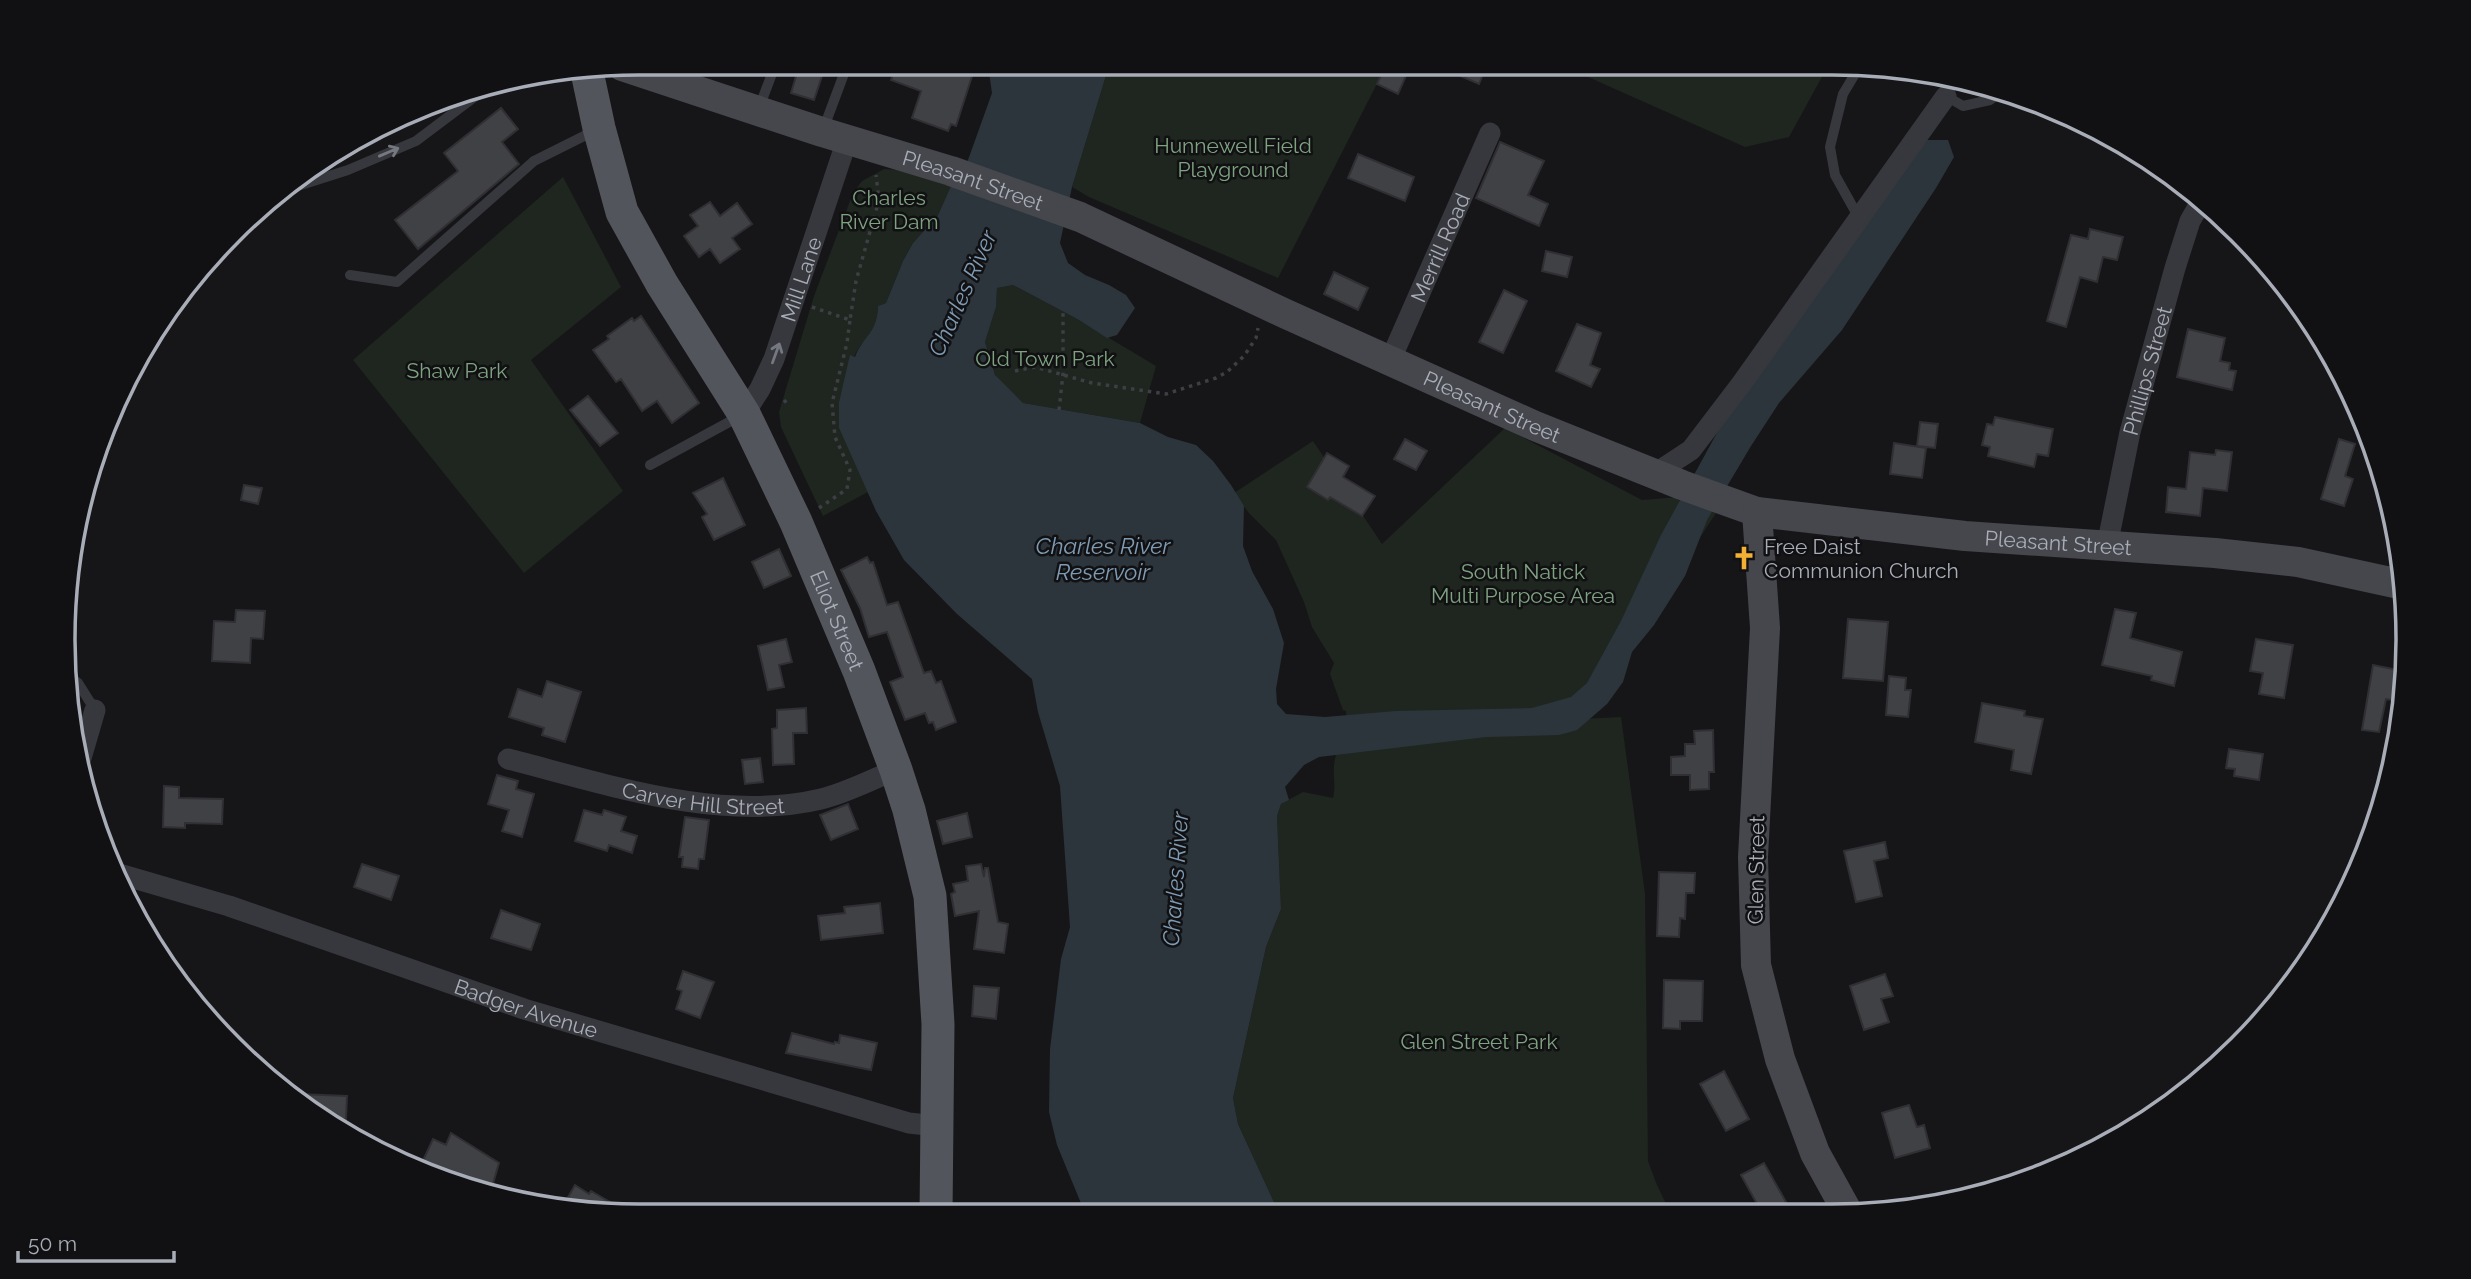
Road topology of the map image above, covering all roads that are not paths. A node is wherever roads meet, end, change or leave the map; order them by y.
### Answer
1 (772, 75) edge
2 (846, 75) edge
3 (694, 76) edge
4 (1854, 76) edge
5 (588, 78) edge
6 (1946, 96) joint
7 (1992, 98) edge
8 (468, 102) edge
9 (758, 111) junction
10 (599, 128) junction
11 (1490, 133) dead end
12 (834, 136) junction
13 (309, 182) edge
14 (2197, 209) edge
15 (1859, 218) junction
16 (350, 275) dead end
17 (1390, 361) junction
18 (744, 414) junction
19 (650, 465) dead end
20 (1669, 479) junction
21 (1744, 507) junction
22 (2107, 545) junction
23 (2393, 583) edge
24 (77, 682) edge
25 (95, 710) joint
26 (85, 744) edge
27 (508, 759) dead end
28 (896, 770) junction
29 (128, 877) edge
30 (937, 1126) junction
31 (936, 1204) edge
32 (1843, 1204) edge

1 - 9 lane
2 - 12 lane
3 - 9 main road, Pleasant Street
4 - 15 lane
5 - 10 main road, Eliot Street
6 - 7 lane
6 - 15 street
13 -> 8 lane
9 - 12 main road, Pleasant Street
10 - 16 lane
10 - 18 main road, Eliot Street
11 - 17 street, Merrill Road
12 - 17 main road, Pleasant Street
18 -> 12 street, Mill Lane
14 - 22 street, Phillips Street
15 - 20 street
17 - 20 main road, Pleasant Street
18 - 19 lane
18 - 28 main road, Eliot Street
20 - 21 main road, Pleasant Street
21 - 22 main road, Pleasant Street
21 - 32 main road, Glen Street
22 - 23 main road, Pleasant Street
24 - 25 lane
25 - 26 street
27 - 28 street, Carver Hill Street
28 - 30 main road, Eliot Street
29 - 30 street, Badger Avenue
30 - 31 main road, Eliot Street

